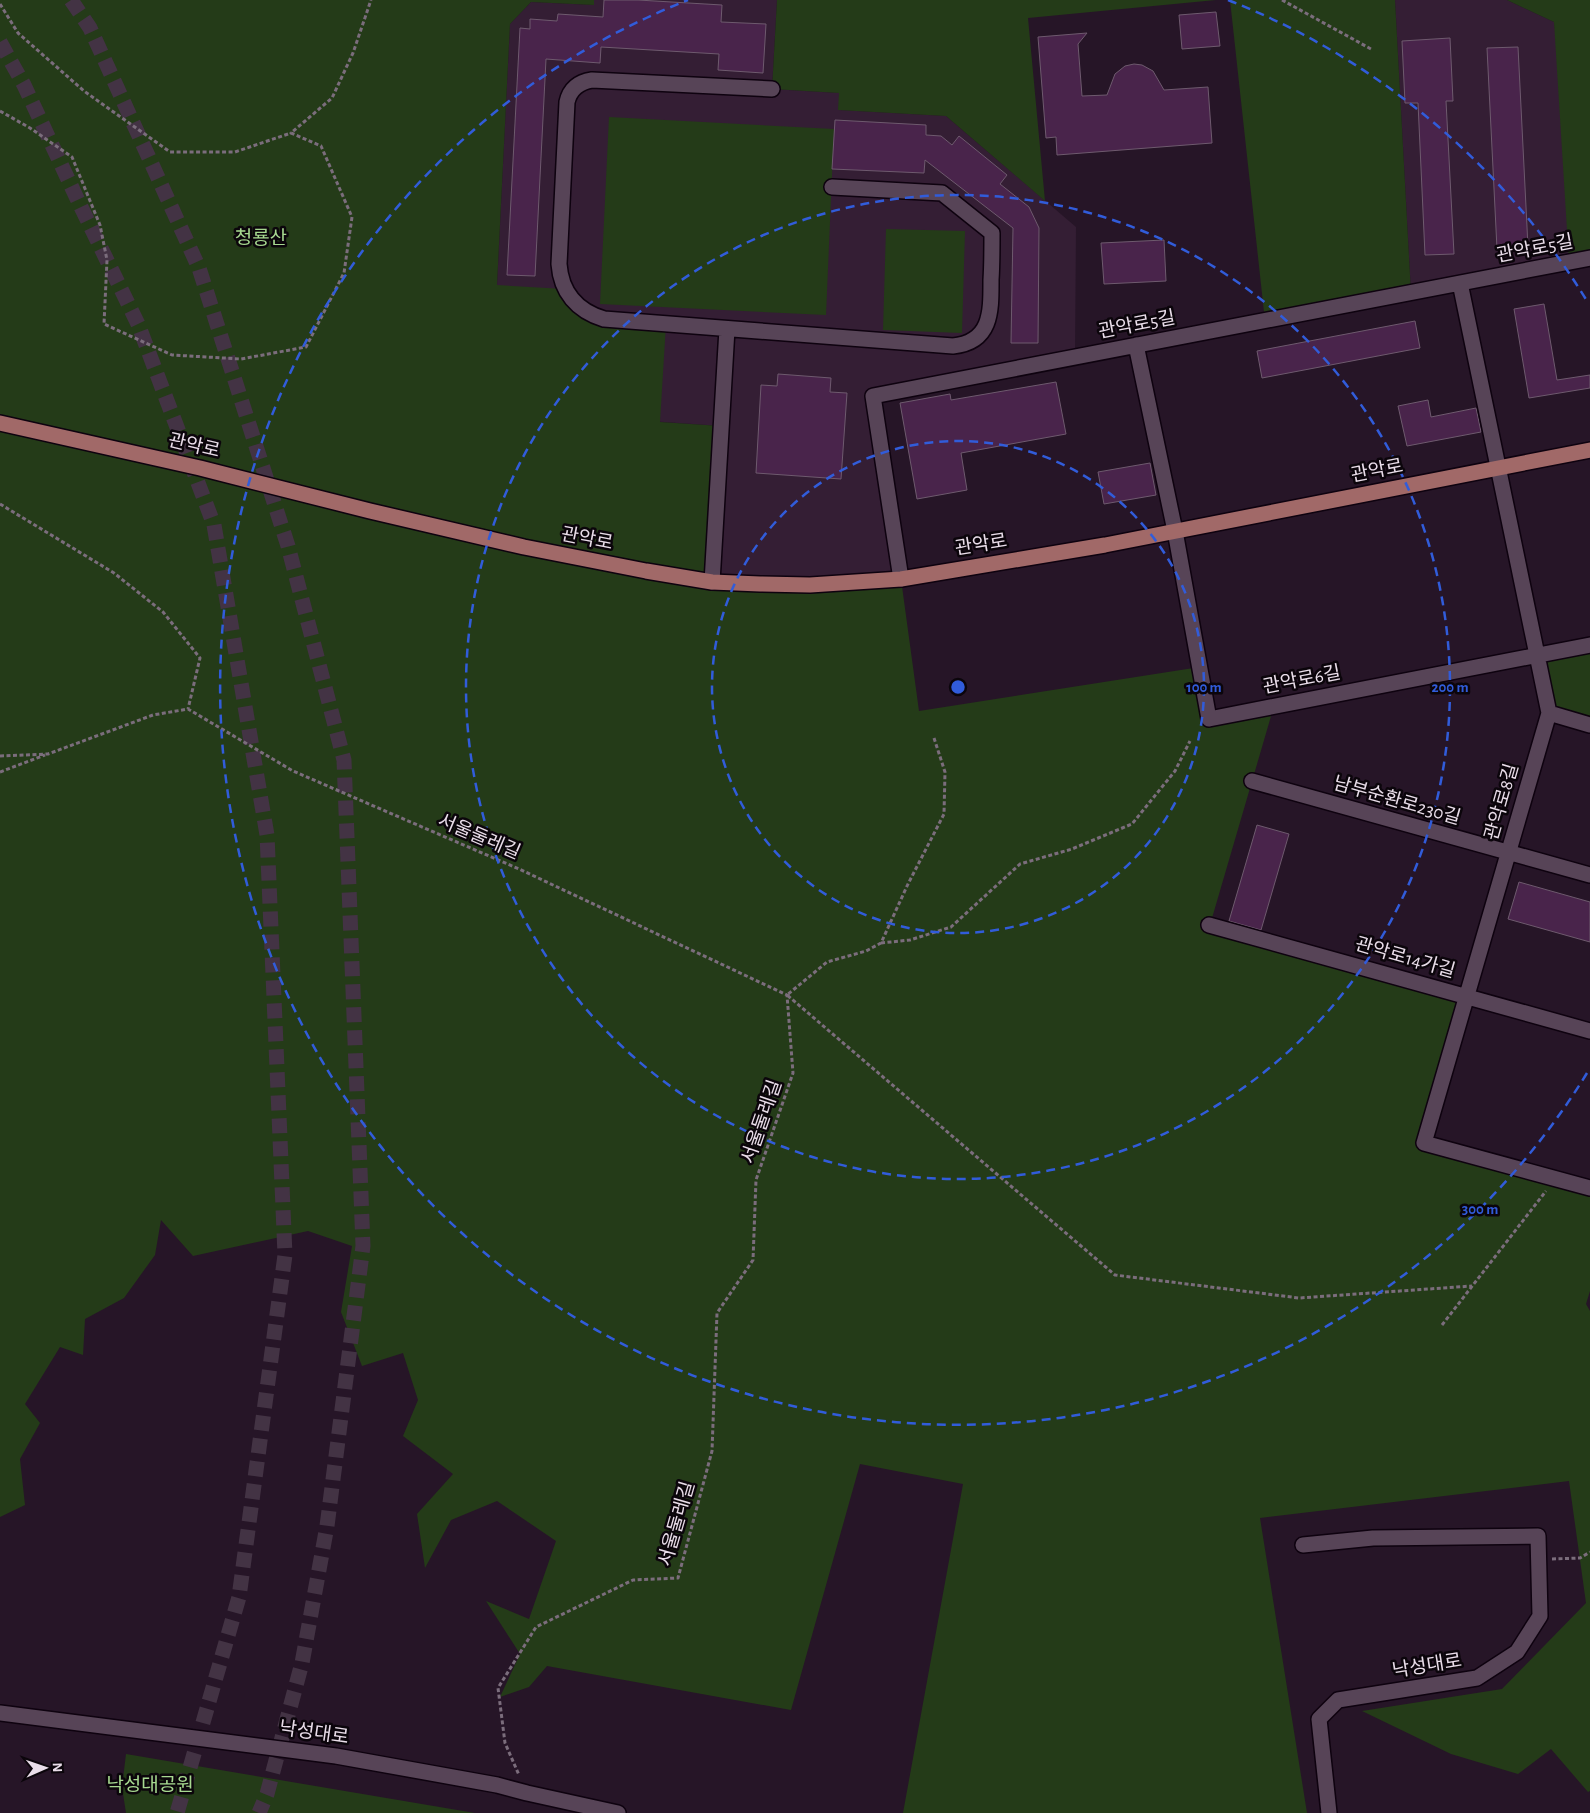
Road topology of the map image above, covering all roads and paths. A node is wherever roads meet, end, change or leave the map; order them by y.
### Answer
1 (371, 0) edge
2 (1282, 0) edge
3 (0, 4) edge
4 (1371, 49) dead end
5 (772, 89) dead end
6 (0, 111) edge
7 (291, 132) junction
8 (832, 187) dead end
9 (1590, 258) edge
10 (1460, 283) junction
11 (727, 329) junction
12 (1136, 346) junction
13 (0, 423) edge
14 (1590, 450) edge
15 (1498, 468) junction
16 (0, 504) edge
17 (1176, 531) junction
18 (901, 579) junction
19 (712, 582) junction
20 (1590, 645) edge
21 (1537, 655) junction
22 (188, 709) junction
23 (1549, 714) junction
24 (1590, 725) edge
25 (934, 738) dead end
26 (1190, 741) dead end
27 (48, 754) junction
28 (0, 756) edge
29 (0, 772) edge
30 (1252, 781) dead end
31 (1508, 852) junction
32 (1590, 875) edge
33 (1210, 925) dead end
34 (881, 944) junction
35 (787, 995) junction
36 (1467, 996) junction
37 (1590, 1030) edge
38 (1555, 1178) junction
39 (1590, 1188) edge
40 (1472, 1286) junction
41 (1442, 1325) dead end
42 (1303, 1545) dead end
43 (1590, 1552) edge
44 (1538, 1559) junction
45 (0, 1713) edge
46 (527, 1793) junction
47 (618, 1813) edge
48 (1328, 1813) edge

1 - 7 path
2 - 4 path
3 - 7 path
5 - 11 street
6 - 7 path
8 - 11 street
9 - 10 street, 관악로5길
10 - 12 street, 관악로5길
10 - 15 street
11 - 19 street
12 - 17 street
12 - 18 street, 관악로5길
13 - 19 main road, 관악로
14 - 15 main road, 관악로
15 - 17 main road, 관악로
15 - 21 street, 관악로8길
16 - 22 path
17 - 18 main road, 관악로
17 - 21 street, 관악로6길
18 - 19 main road, 관악로
20 - 21 street, 관악로6길
21 - 23 street, 관악로8길
22 - 27 path
22 - 35 path, 서울둘레길
23 - 24 street
23 - 31 street, 관악로8길
25 - 34 path
26 - 34 path
27 - 28 path
27 - 29 path
30 - 31 street, 남부순환로230길
31 - 32 street, 남부순환로230길
31 - 36 street, 관악로8길
33 - 36 street, 관악로14가길
34 - 35 path
35 - 40 path
35 - 46 path, 서울둘레길
36 - 37 street, 관악로14가길
36 - 38 street, 관악로8길
38 - 39 street
38 - 40 path
40 - 41 path
42 - 44 street, 낙성대로
43 - 44 path
44 - 48 street, 낙성대로
45 - 46 street, 낙성대로
46 - 47 street, 낙성대로

